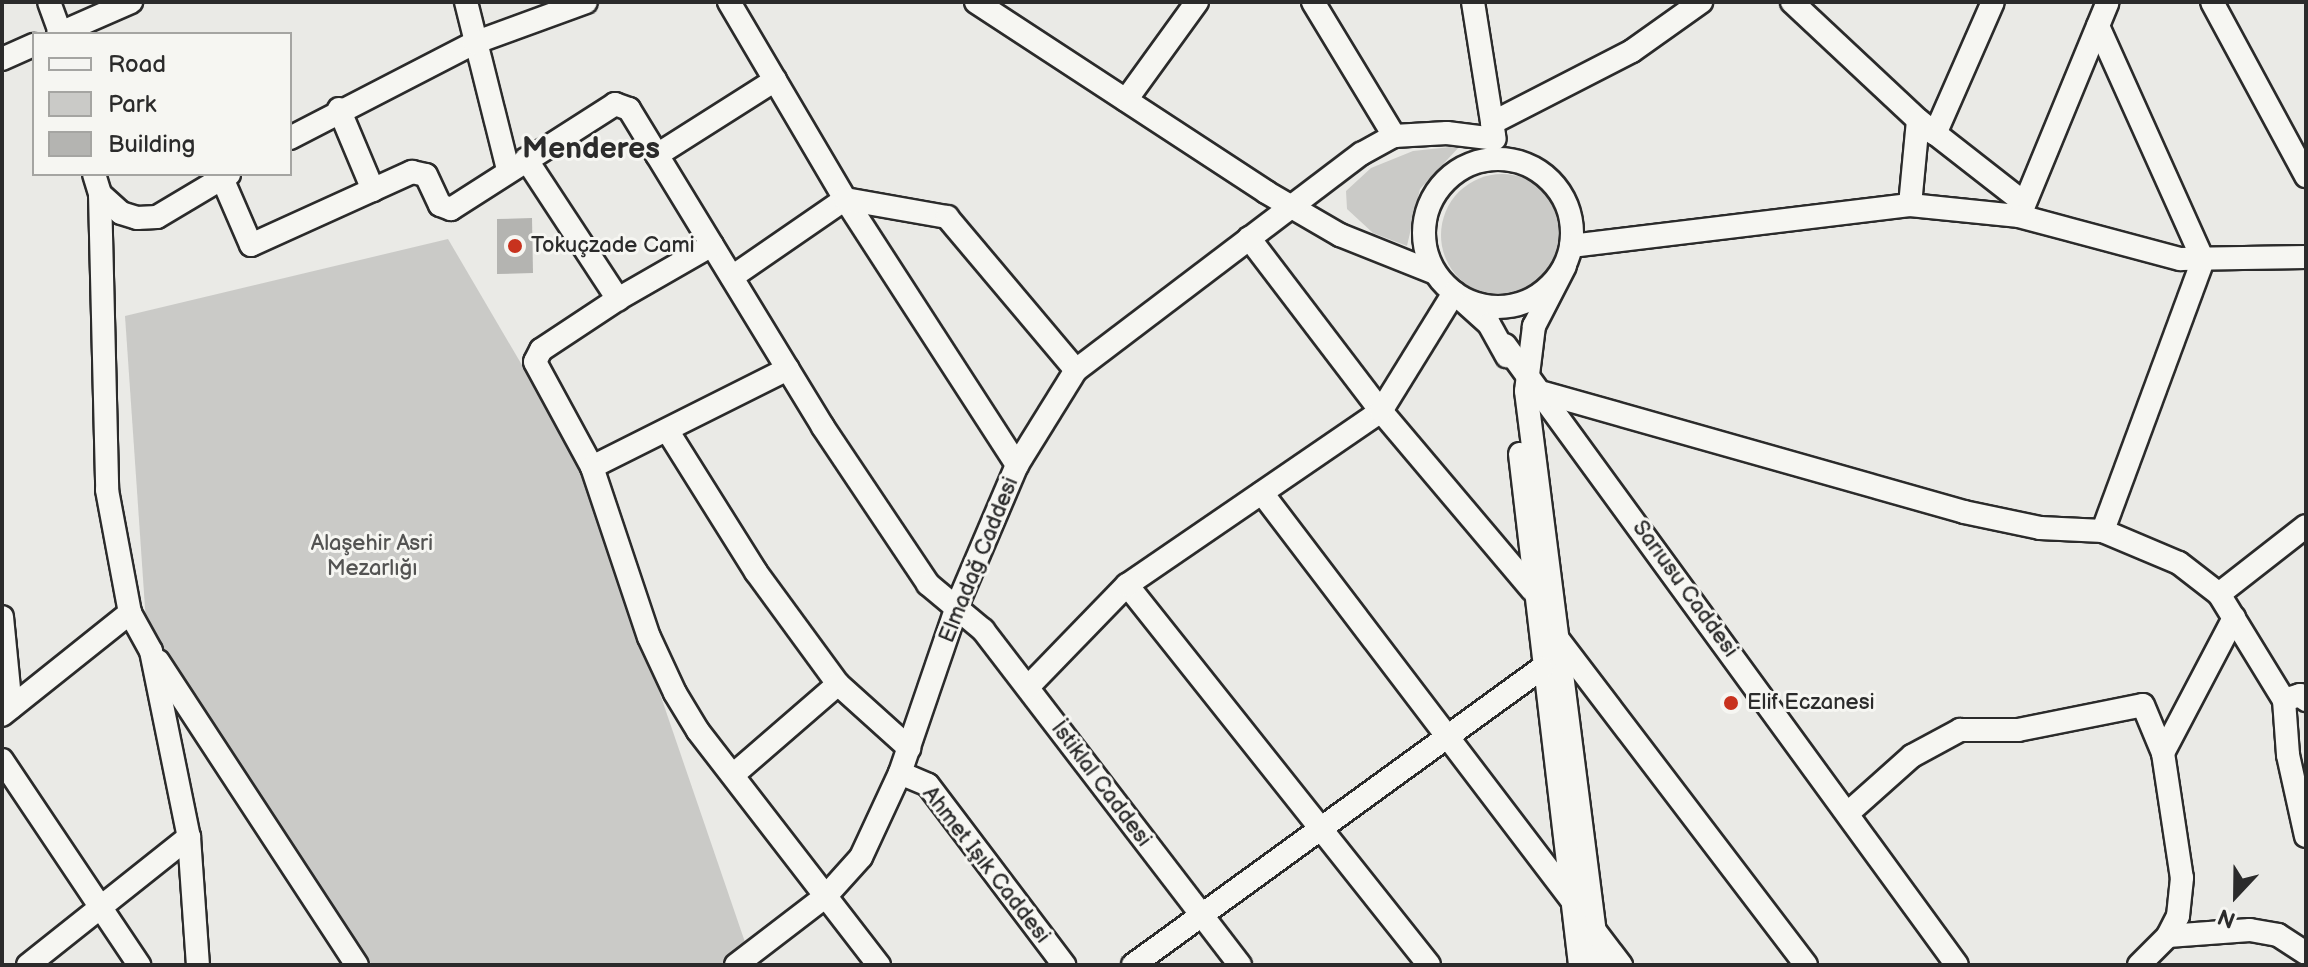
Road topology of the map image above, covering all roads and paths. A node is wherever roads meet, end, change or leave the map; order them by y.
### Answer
1 (49, 2) edge
2 (131, 2) edge
3 (466, 2) edge
4 (586, 2) edge
5 (729, 2) edge
6 (976, 2) edge
7 (1197, 2) edge
8 (1313, 2) edge
9 (1473, 2) edge
10 (1792, 2) edge
11 (1993, 2) edge
12 (2108, 2) edge
13 (2212, 2) edge
14 (1691, 5) edge
15 (2098, 26) junction
16 (59, 32) edge
17 (61, 32) edge
18 (474, 43) junction
19 (32, 46) edge
20 (2, 59) edge
21 (775, 80) junction
22 (1126, 100) junction
23 (339, 109) junction
24 (1926, 127) junction
25 (1394, 136) junction
26 (292, 137) edge
27 (1495, 140) junction
28 (657, 155) junction
29 (517, 164) junction
30 (226, 176) edge
31 (2306, 176) edge
32 (97, 184) edge
33 (373, 190) junction
34 (845, 199) junction
35 (1910, 205) junction
36 (1292, 206) junction
37 (2021, 209) junction
38 (1249, 238) junction
39 (712, 245) junction
40 (1568, 256) junction
41 (2306, 257) edge
42 (2203, 260) junction
43 (1435, 273) junction
44 (732, 277) junction
45 (1456, 295) junction
46 (618, 299) junction
47 (1505, 345) junction
48 (788, 369) junction
49 (1526, 369) junction
50 (1076, 370) junction
51 (1544, 393) junction
52 (1381, 411) junction
53 (667, 430) junction
54 (1017, 465) junction
55 (592, 467) junction
56 (1262, 493) junction
57 (2304, 530) edge
58 (2103, 531) junction
59 (1127, 585) junction
60 (1532, 590) junction
61 (2219, 594) junction
62 (957, 607) junction
63 (130, 613) junction
64 (2, 617) edge
65 (2234, 618) junction
66 (1557, 638) junction
67 (151, 651) junction
68 (1542, 668) junction
69 (838, 684) junction
70 (1028, 687) junction
71 (2299, 694) edge
72 (6, 712) edge
73 (1445, 734) junction
74 (909, 748) junction
75 (2163, 753) junction
76 (2, 760) edge
77 (900, 773) junction
78 (733, 775) junction
79 (1848, 813) junction
80 (1322, 830) junction
81 (2306, 836) edge
82 (189, 837) junction
83 (826, 896) junction
84 (1571, 900) junction
85 (100, 907) junction
86 (1203, 917) junction
87 (1595, 930) junction
88 (2168, 936) junction
89 (2306, 953) edge
90 (28, 965) edge
91 (139, 965) edge
92 (198, 965) edge
93 (357, 965) edge
94 (736, 965) edge
95 (879, 965) edge
96 (1064, 965) edge
97 (1133, 965) edge
98 (1240, 965) edge
99 (1429, 965) edge
100 (1580, 965) edge
101 (1599, 965) edge
102 (1621, 965) edge
103 (1806, 965) edge
104 (1957, 965) edge
105 (2139, 965) edge

1 - 16 street
2 - 17 street
3 - 18 street
4 - 18 street
5 - 21 street
6 - 22 street
7 - 22 street
8 - 25 street
9 - 27 street
10 - 24 street
11 - 24 street
12 - 15 street
13 - 31 street
14 - 27 street
15 - 37 street
15 - 42 street
18 - 23 street
18 - 29 street
19 - 20 street
21 - 28 street
21 - 34 street
22 - 36 street
23 - 26 street
23 - 33 street
24 - 35 street
24 - 37 street
25 - 27 street
25 - 36 street, Elmadağ Caddesi
27 - 40 street
27 - 43 street
28 - 29 street, İstiklal Caddesi
28 - 39 street, İstiklal Caddesi
29 - 33 street
29 - 46 street
30 - 32 street
30 - 33 street
32 - 63 street
34 - 44 street
34 - 50 street
34 - 54 street
35 - 37 street
35 - 40 street
36 - 38 street, Elmadağ Caddesi
36 - 43 street
37 - 42 street
38 - 50 street, Elmadağ Caddesi
38 - 52 street
39 - 44 street, İstiklal Caddesi
39 - 46 street
40 - 45 street
40 - 49 street
41 - 42 street
42 - 58 street
43 - 45 street
44 - 48 street, İstiklal Caddesi
45 - 47 street, Sarıusu Caddesi
45 - 52 street
46 - 55 street
47 - 49 street, Sarıusu Caddesi
47 - 60 street
48 - 53 street
48 - 62 street, İstiklal Caddesi
49 - 51 street, Sarıusu Caddesi
49 - 66 street
50 - 54 street, Elmadağ Caddesi
51 - 58 street
51 - 79 street, Sarıusu Caddesi
52 - 56 street
52 - 60 street
53 - 55 street
53 - 69 street
54 - 62 street, Elmadağ Caddesi
55 - 78 street
56 - 59 street
56 - 73 street
57 - 61 street
58 - 61 street
59 - 70 street
59 - 80 street
60 - 68 street
61 - 65 street
62 - 70 street, İstiklal Caddesi
62 - 74 street, Elmadağ Caddesi
63 - 67 street
63 - 72 street
64 - 72 street
65 - 71 street
65 - 75 street
66 - 87 street
66 - 103 street
67 - 82 street
67 - 93 street
68 - 73 street
68 - 84 street
69 - 74 street
69 - 78 street
70 - 86 street, İstiklal Caddesi
71 - 81 street
73 - 80 street
73 - 84 street
74 - 77 street, Elmadağ Caddesi
75 - 79 street
75 - 88 street
76 - 85 street
77 - 83 street, Elmadağ Caddesi
77 - 96 street, Ahmet Işık Caddesi
78 - 83 street
79 - 104 street, Sarıusu Caddesi
80 - 86 street
80 - 99 street
82 - 85 street
82 - 92 street
83 - 94 street, Elmadağ Caddesi
83 - 95 street
84 - 100 street
85 - 90 street
85 - 91 street
86 - 97 street
86 - 98 street, İstiklal Caddesi
87 - 101 street
87 - 102 street
88 - 89 street
88 - 105 street

